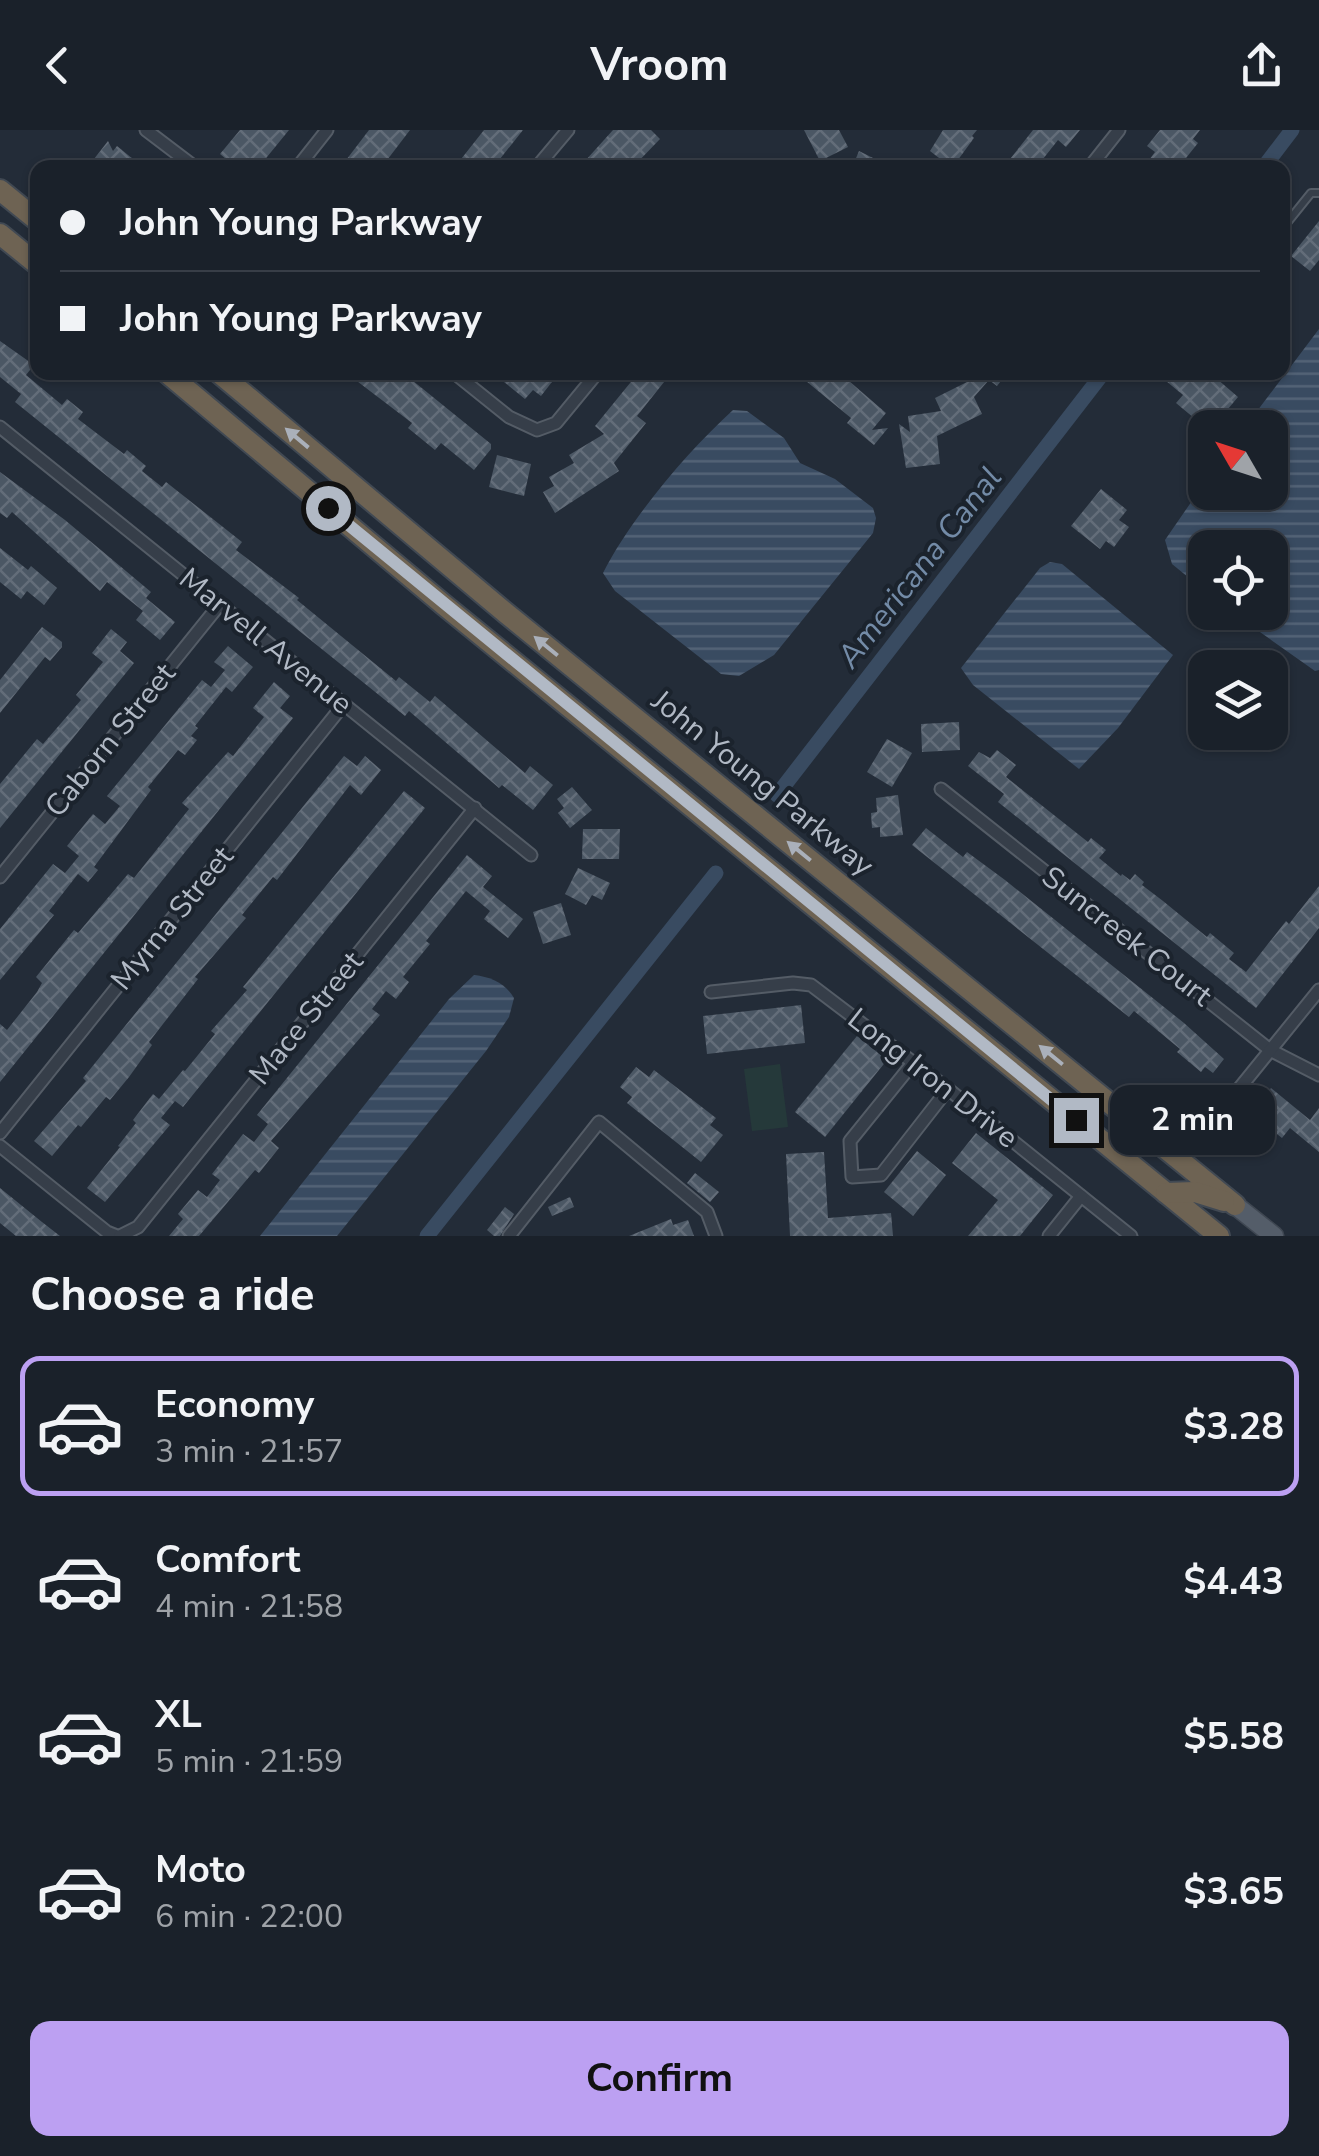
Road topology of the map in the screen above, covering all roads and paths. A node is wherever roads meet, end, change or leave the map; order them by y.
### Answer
1 (146, 130) edge
2 (327, 130) edge
3 (568, 130) edge
4 (1119, 130) edge
5 (185, 160) edge
6 (303, 160) edge
7 (543, 160) edge
8 (1095, 160) edge
9 (0, 190) edge
10 (1319, 192) edge
11 (30, 214) edge
12 (1290, 219) edge
13 (0, 234) edge
14 (30, 258) edge
15 (176, 380) edge
16 (228, 380) edge
17 (463, 380) edge
18 (592, 380) edge
19 (0, 427) edge
20 (220, 604) junction
21 (444, 605) junction
22 (507, 614) junction
23 (344, 704) junction
24 (942, 788) dead end
25 (474, 808) junction
26 (531, 855) dead end
27 (0, 876) edge
28 (1319, 990) edge
29 (710, 992) dead end
30 (1270, 1050) junction
31 (913, 1062) junction
32 (1319, 1075) edge
33 (948, 1089) junction
34 (1225, 1106) dead end
35 (0, 1133) edge
36 (0, 1146) edge
37 (1166, 1194) junction
38 (1082, 1196) junction
39 (1236, 1205) junction
40 (1117, 1225) junction
41 (119, 1236) edge
42 (508, 1236) edge
43 (716, 1236) edge
44 (1048, 1236) edge
45 (1108, 1236) edge
46 (1131, 1236) edge
47 (1220, 1236) edge
48 (1274, 1236) edge

1 - 5 street
2 - 6 street
3 - 7 street
4 - 8 street
9 - 11 highway
10 - 12 lane
13 - 14 highway
15 - 21 highway, John Young Parkway
22 -> 16 highway, John Young Parkway
17 - 18 street
19 - 20 street, Marvell Avenue
20 - 23 street, Marvell Avenue
20 - 27 street, Caborn Street
21 - 22 highway
21 - 37 highway, John Young Parkway
39 -> 22 highway, John Young Parkway
23 - 25 street, Marvell Avenue
23 - 35 street, Myrna Street
24 - 30 street, Suncreek Court
25 - 26 street, Marvell Avenue
25 - 41 street, Mace Street
28 - 30 street
29 - 31 street, Long Iron Drive
30 - 32 street, Suncreek Court
30 - 34 street
31 - 33 street, Long Iron Drive
31 - 33 street
33 - 38 street, Long Iron Drive
36 - 41 street
37 - 39 highway
37 - 47 highway, John Young Parkway
38 - 40 street, Long Iron Drive
38 - 44 street
39 - 48 main road, John Young Parkway
40 - 45 street
40 - 46 street, Long Iron Drive
42 - 43 street

